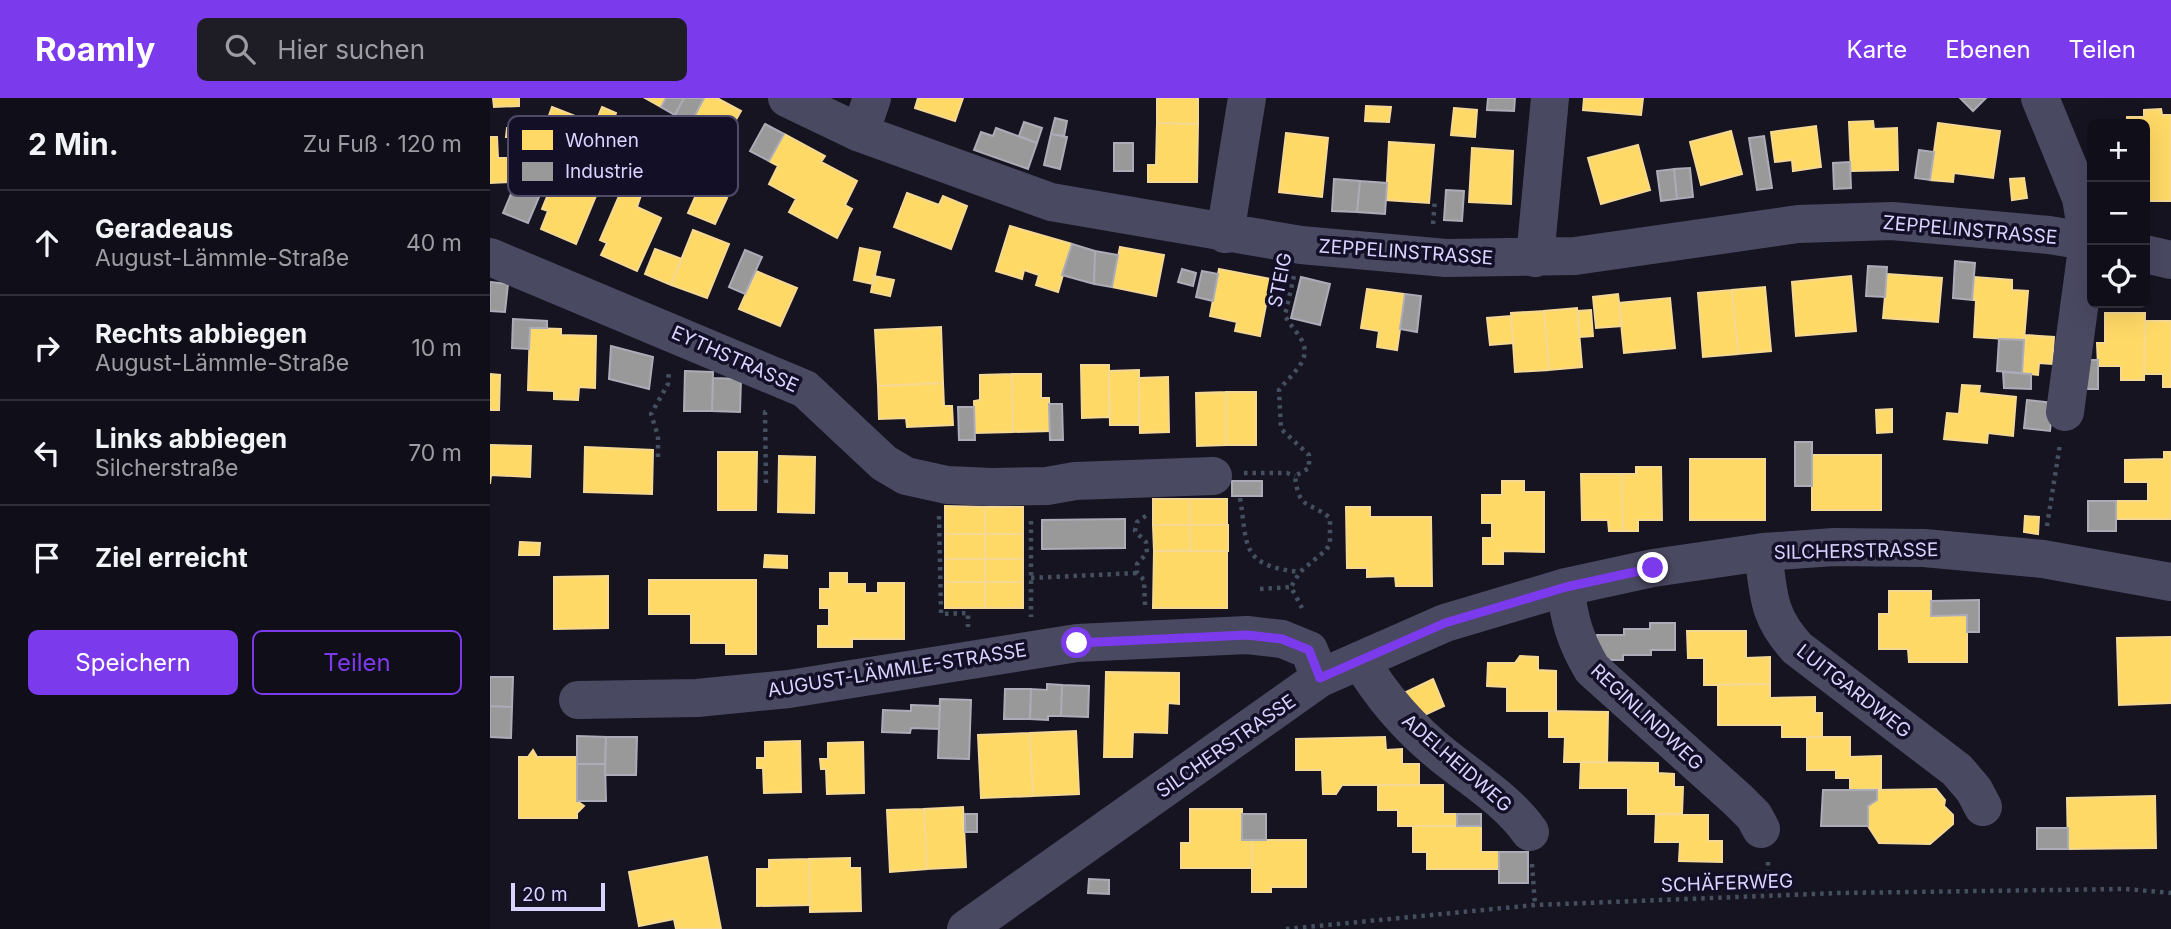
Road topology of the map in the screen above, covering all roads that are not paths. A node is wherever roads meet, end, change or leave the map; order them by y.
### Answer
1 (787, 98) edge
2 (1247, 98) edge
3 (1550, 98) edge
4 (2040, 98) edge
5 (866, 116) edge
6 (2087, 227) edge
7 (1225, 234) junction
8 (2087, 241) edge
9 (2090, 245) edge
10 (2150, 255) edge
11 (490, 257) edge
12 (1535, 258) junction
13 (2171, 260) edge
14 (2065, 412) dead end
15 (1227, 487) road end
16 (1763, 552) junction
17 (2171, 582) edge
18 (1566, 587) junction
19 (1360, 660) junction
20 (1314, 664) junction
21 (578, 700) dead end
22 (1983, 807) dead end
23 (1761, 829) dead end
24 (1530, 832) dead end
25 (966, 929) edge

1 - 5 street, ZEPPELINSTRASSE
2 - 7 street
3 - 12 street
4 - 6 street
5 - 7 street, ZEPPELINSTRASSE
7 - 12 street, ZEPPELINSTRASSE
8 - 12 street, ZEPPELINSTRASSE
9 - 14 street
10 - 13 street
11 - 15 street, EYTHSTRASSE
16 - 17 street, SILCHERSTRASSE
16 - 18 street, SILCHERSTRASSE
16 - 22 street, LUITGARDWEG
18 - 19 street, SILCHERSTRASSE
18 - 23 street, REGINLINDWEG
19 - 20 street, SILCHERSTRASSE
19 - 24 street, ADELHEIDWEG
20 - 21 street, AUGUST-LÄMMLE-STRASSE
20 - 25 street, SILCHERSTRASSE

